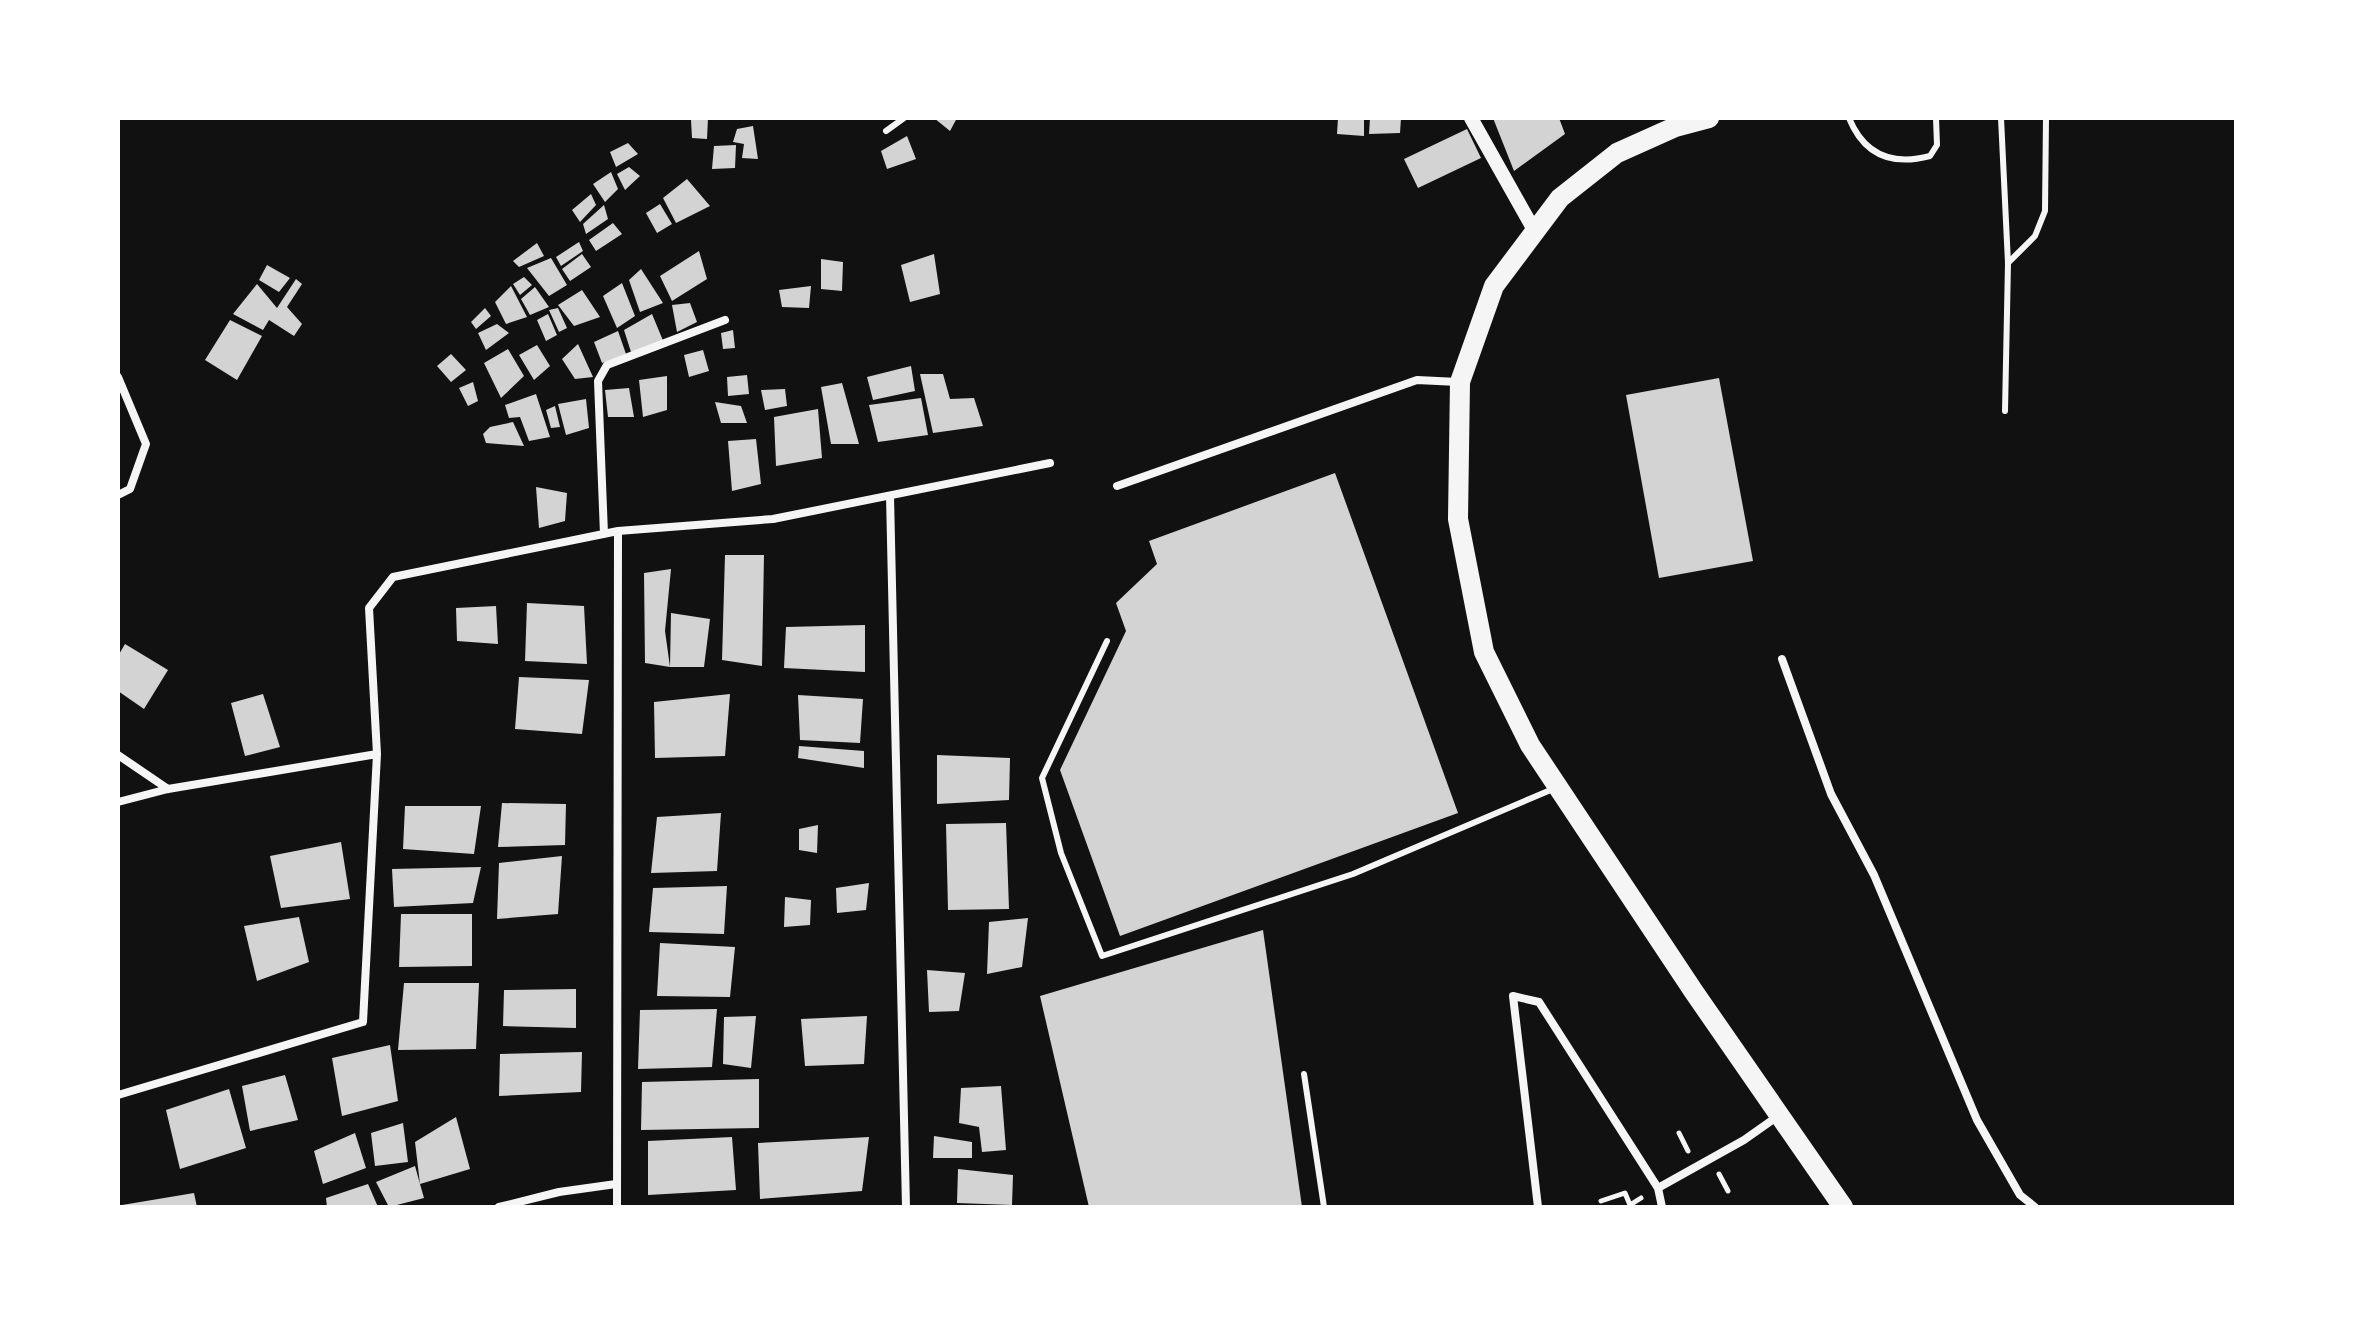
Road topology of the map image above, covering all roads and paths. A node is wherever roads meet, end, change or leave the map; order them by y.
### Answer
1 (904, 118) edge
2 (1471, 118) edge
3 (1709, 118) edge
4 (1849, 118) edge
5 (1936, 118) edge
6 (2001, 118) edge
7 (2046, 118) edge
8 (886, 131) dead end
9 (1534, 230) junction
10 (2008, 263) junction
11 (725, 320) dead end
12 (118, 377) edge
13 (1460, 382) junction
14 (2005, 411) dead end
15 (1050, 463) dead end
16 (1117, 486) dead end
17 (118, 495) edge
18 (890, 496) junction
19 (618, 531) junction
20 (604, 534) junction
21 (1107, 641) dead end
22 (1782, 659) dead end
23 (377, 754) junction
24 (118, 755) edge
25 (1556, 788) junction
26 (168, 789) junction
27 (118, 802) edge
28 (1304, 1074) dead end
29 (118, 1095) edge
30 (1779, 1115) junction
31 (616, 1184) junction
32 (1658, 1188) junction
33 (1601, 1201) dead end
34 (1630, 1205) dead end
35 (499, 1207) edge
36 (617, 1207) edge
37 (906, 1207) edge
38 (1324, 1207) edge
39 (1538, 1207) edge
40 (1662, 1207) edge
41 (1843, 1207) edge
42 (2035, 1207) edge

1 - 8 lane
2 - 9 street
3 - 9 main road
4 - 5 lane
6 - 10 lane
7 - 10 lane
9 - 13 main road
10 - 14 lane
11 - 20 street
12 - 17 street
13 - 16 street
13 - 25 main road
15 - 18 street
18 - 19 street
18 - 37 street
19 - 20 street
19 - 31 street
20 - 23 street
21 - 25 lane
22 - 42 street
23 - 26 street
23 - 29 street
24 - 26 street
25 - 30 main road
26 - 27 street
28 - 38 lane
30 - 32 street
30 - 41 main road
31 - 35 street
31 - 36 street
32 - 39 street
32 - 40 street
33 - 34 path

